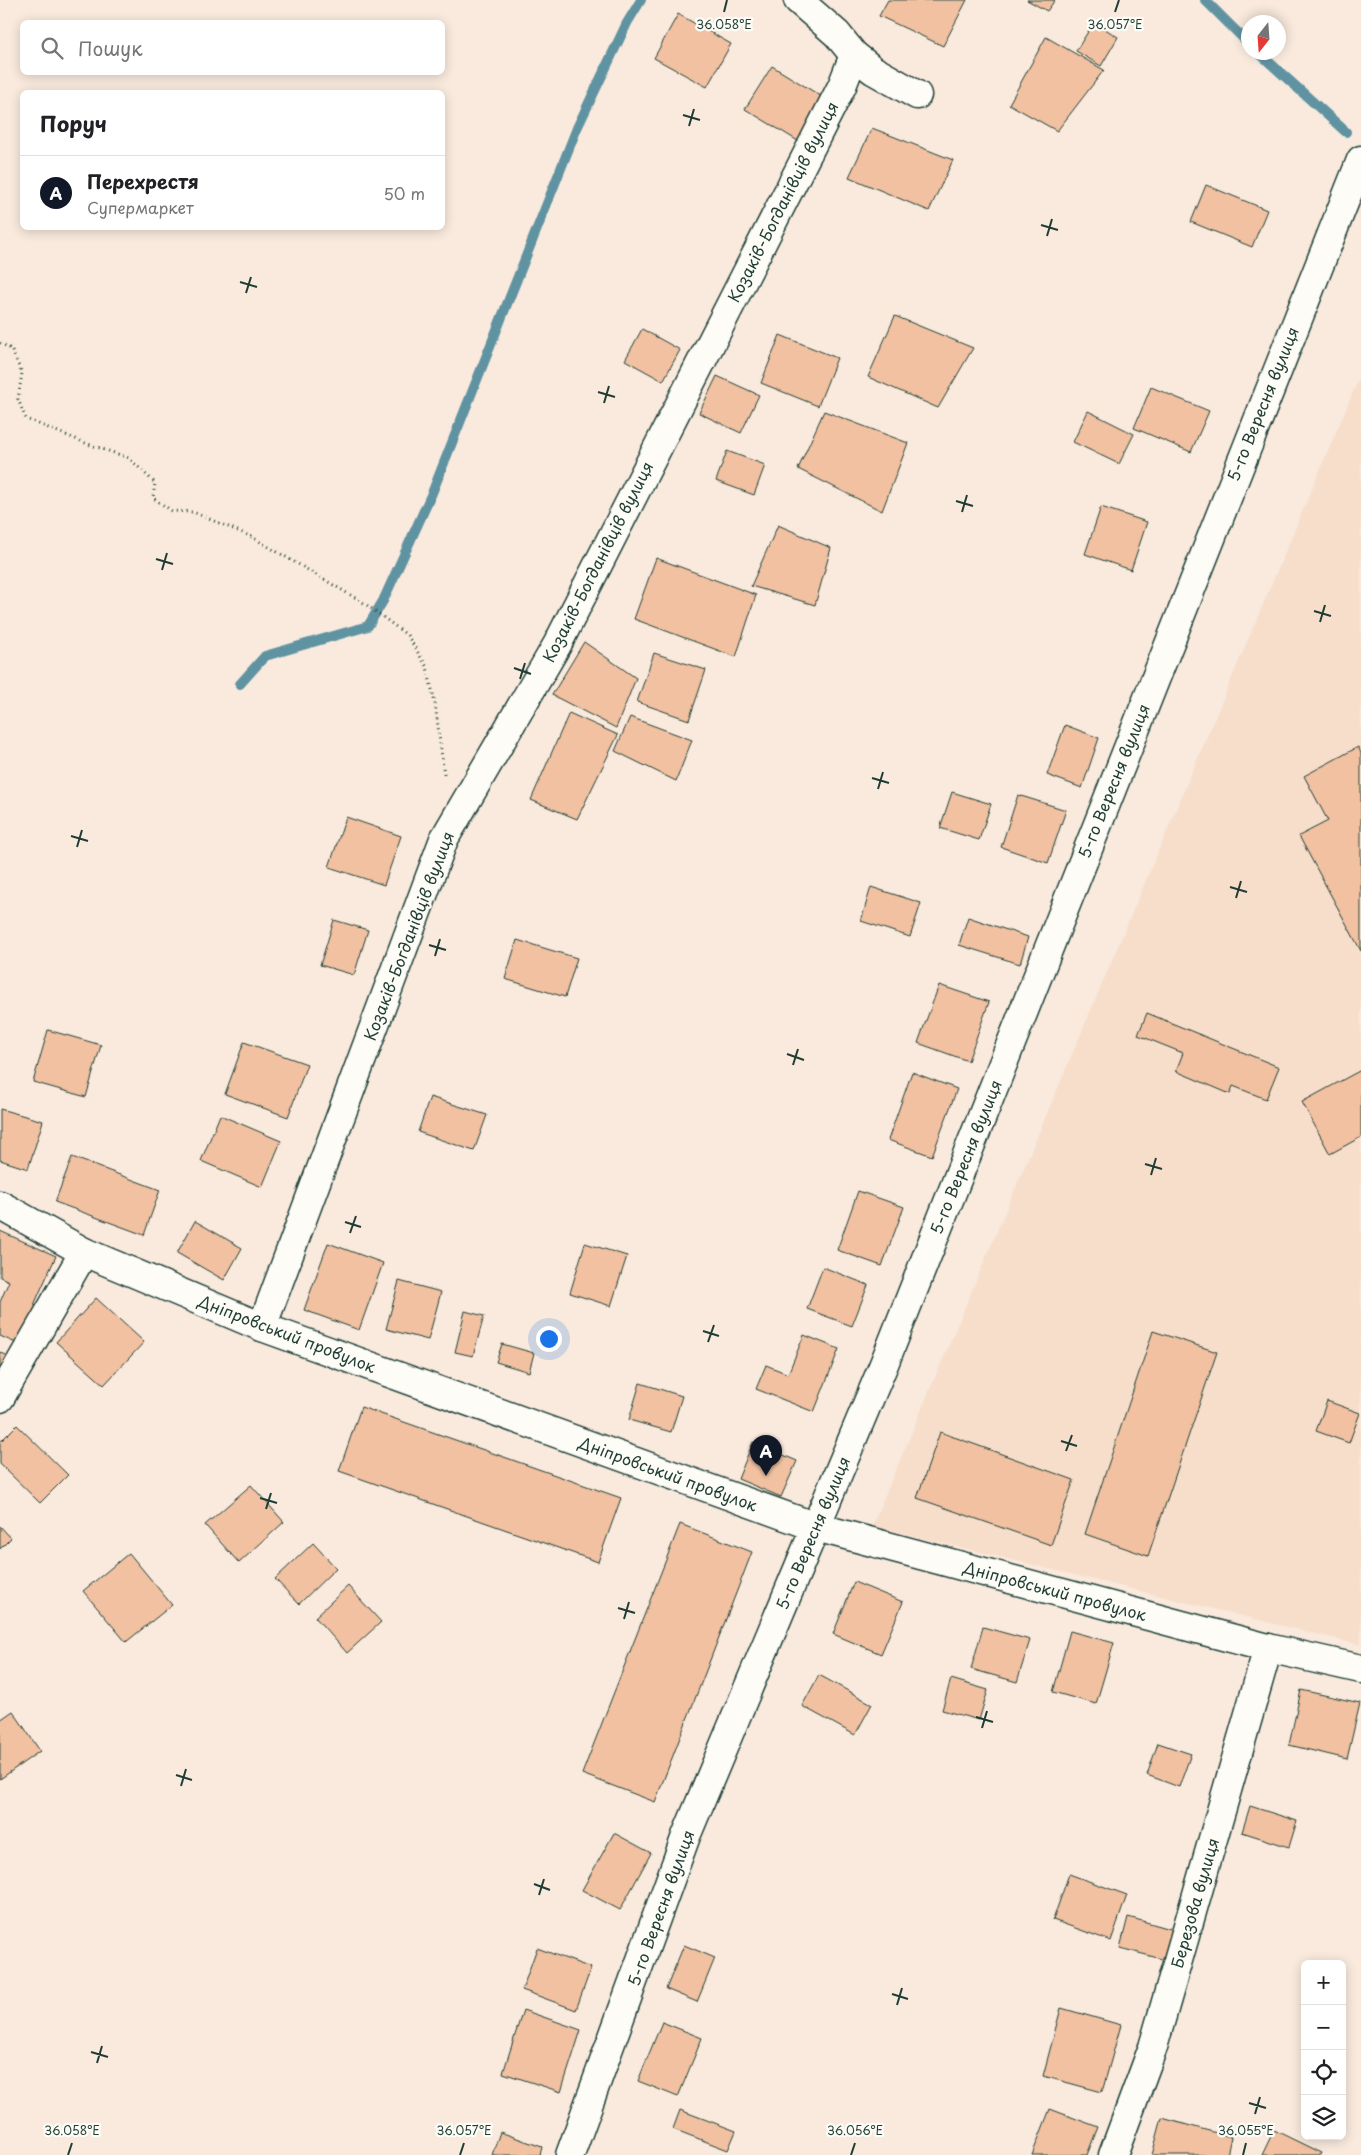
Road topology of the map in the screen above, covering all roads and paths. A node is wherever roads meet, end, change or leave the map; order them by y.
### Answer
1 (798, 0) edge
2 (854, 55) junction
3 (917, 95) dead end
4 (1361, 160) edge
5 (0, 343) edge
6 (444, 775) dead end
7 (0, 1204) edge
8 (84, 1252) junction
9 (262, 1327) junction
10 (0, 1398) edge
11 (816, 1527) junction
12 (1268, 1648) junction
13 (1361, 1669) edge
14 (570, 2155) edge
15 (1113, 2155) edge

1 - 2 street
2 - 3 street
2 - 9 street, Козаків-Богданівців вулиця
4 - 11 street, 5-го Вересня вулиця
5 - 6 path
7 - 8 street, Дніпровський провулок
8 - 9 street, Дніпровський провулок
8 - 10 street
9 - 11 street, Дніпровський провулок
11 - 12 street, Дніпровський провулок
11 - 14 street, 5-го Вересня вулиця
12 - 13 street, Дніпровський провулок
12 - 15 street, Березова вулиця

